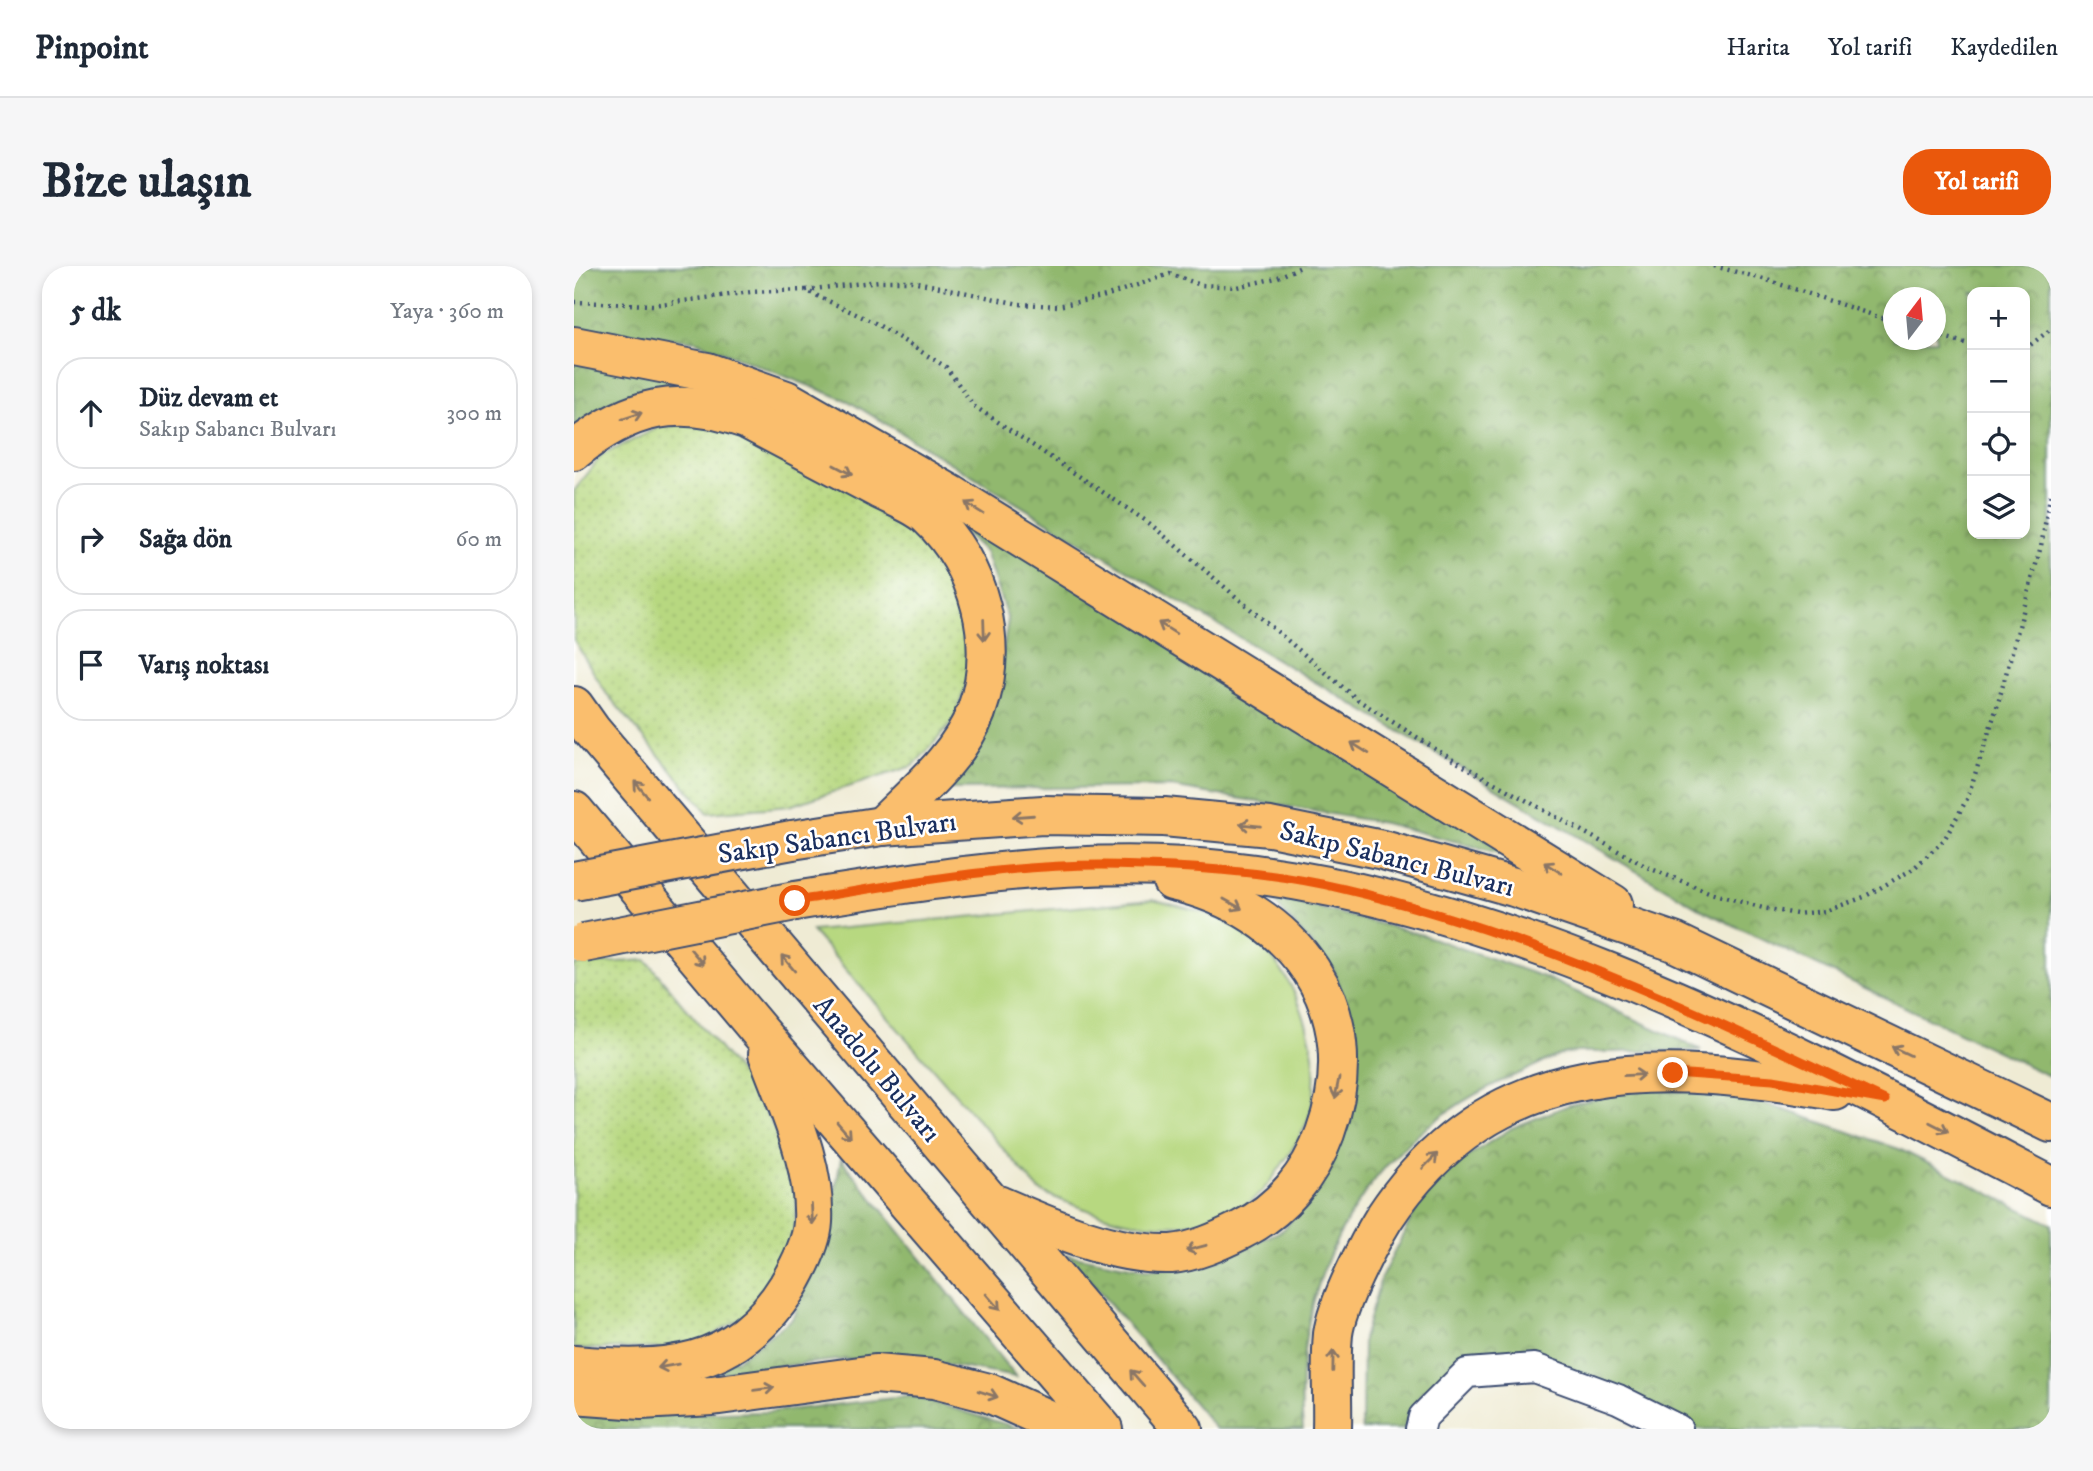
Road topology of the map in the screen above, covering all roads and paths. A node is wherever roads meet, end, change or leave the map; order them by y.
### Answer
1 (1304, 266) edge
2 (1714, 266) edge
3 (805, 290) junction
4 (574, 302) edge
5 (1883, 318) edge
6 (2051, 329) edge
7 (1946, 338) edge
8 (1967, 344) edge
9 (2030, 345) edge
10 (574, 346) edge
11 (574, 451) edge
12 (2051, 492) edge
13 (574, 687) edge
14 (582, 718) edge
15 (574, 811) edge
16 (882, 826) junction
17 (1098, 865) junction
18 (574, 881) edge
19 (1674, 942) junction
20 (579, 944) edge
21 (760, 1032) junction
22 (1885, 1100) junction
23 (2051, 1123) edge
24 (2051, 1186) edge
25 (990, 1202) junction
26 (574, 1365) edge
27 (574, 1395) edge
28 (1069, 1429) edge
29 (1103, 1429) edge
30 (1183, 1429) edge
31 (1332, 1429) edge
32 (1420, 1429) edge
33 (1678, 1429) edge

1 - 3 path
2 - 5 path
3 - 4 path
3 - 12 path
6 - 9 path
7 - 8 path
19 -> 10 main road
11 -> 16 main road
13 - 14 main road, Anadolu Bulvarı
25 -> 14 main road, Anadolu Bulvarı
15 -> 21 main road
16 - 18 main road, Sakıp Sabancı Bulvarı, bridge
19 -> 16 main road, Sakıp Sabancı Bulvarı
17 - 20 main road, Sakıp Sabancı Bulvarı, bridge
17 - 22 main road, Sakıp Sabancı Bulvarı
17 -> 25 main road
23 -> 19 main road, Sakıp Sabancı Bulvarı
21 -> 26 main road
21 -> 29 main road
22 -> 24 main road, Sakıp Sabancı Bulvarı
31 -> 22 main road
30 -> 25 main road, Anadolu Bulvarı
27 -> 28 main road
32 - 33 street

